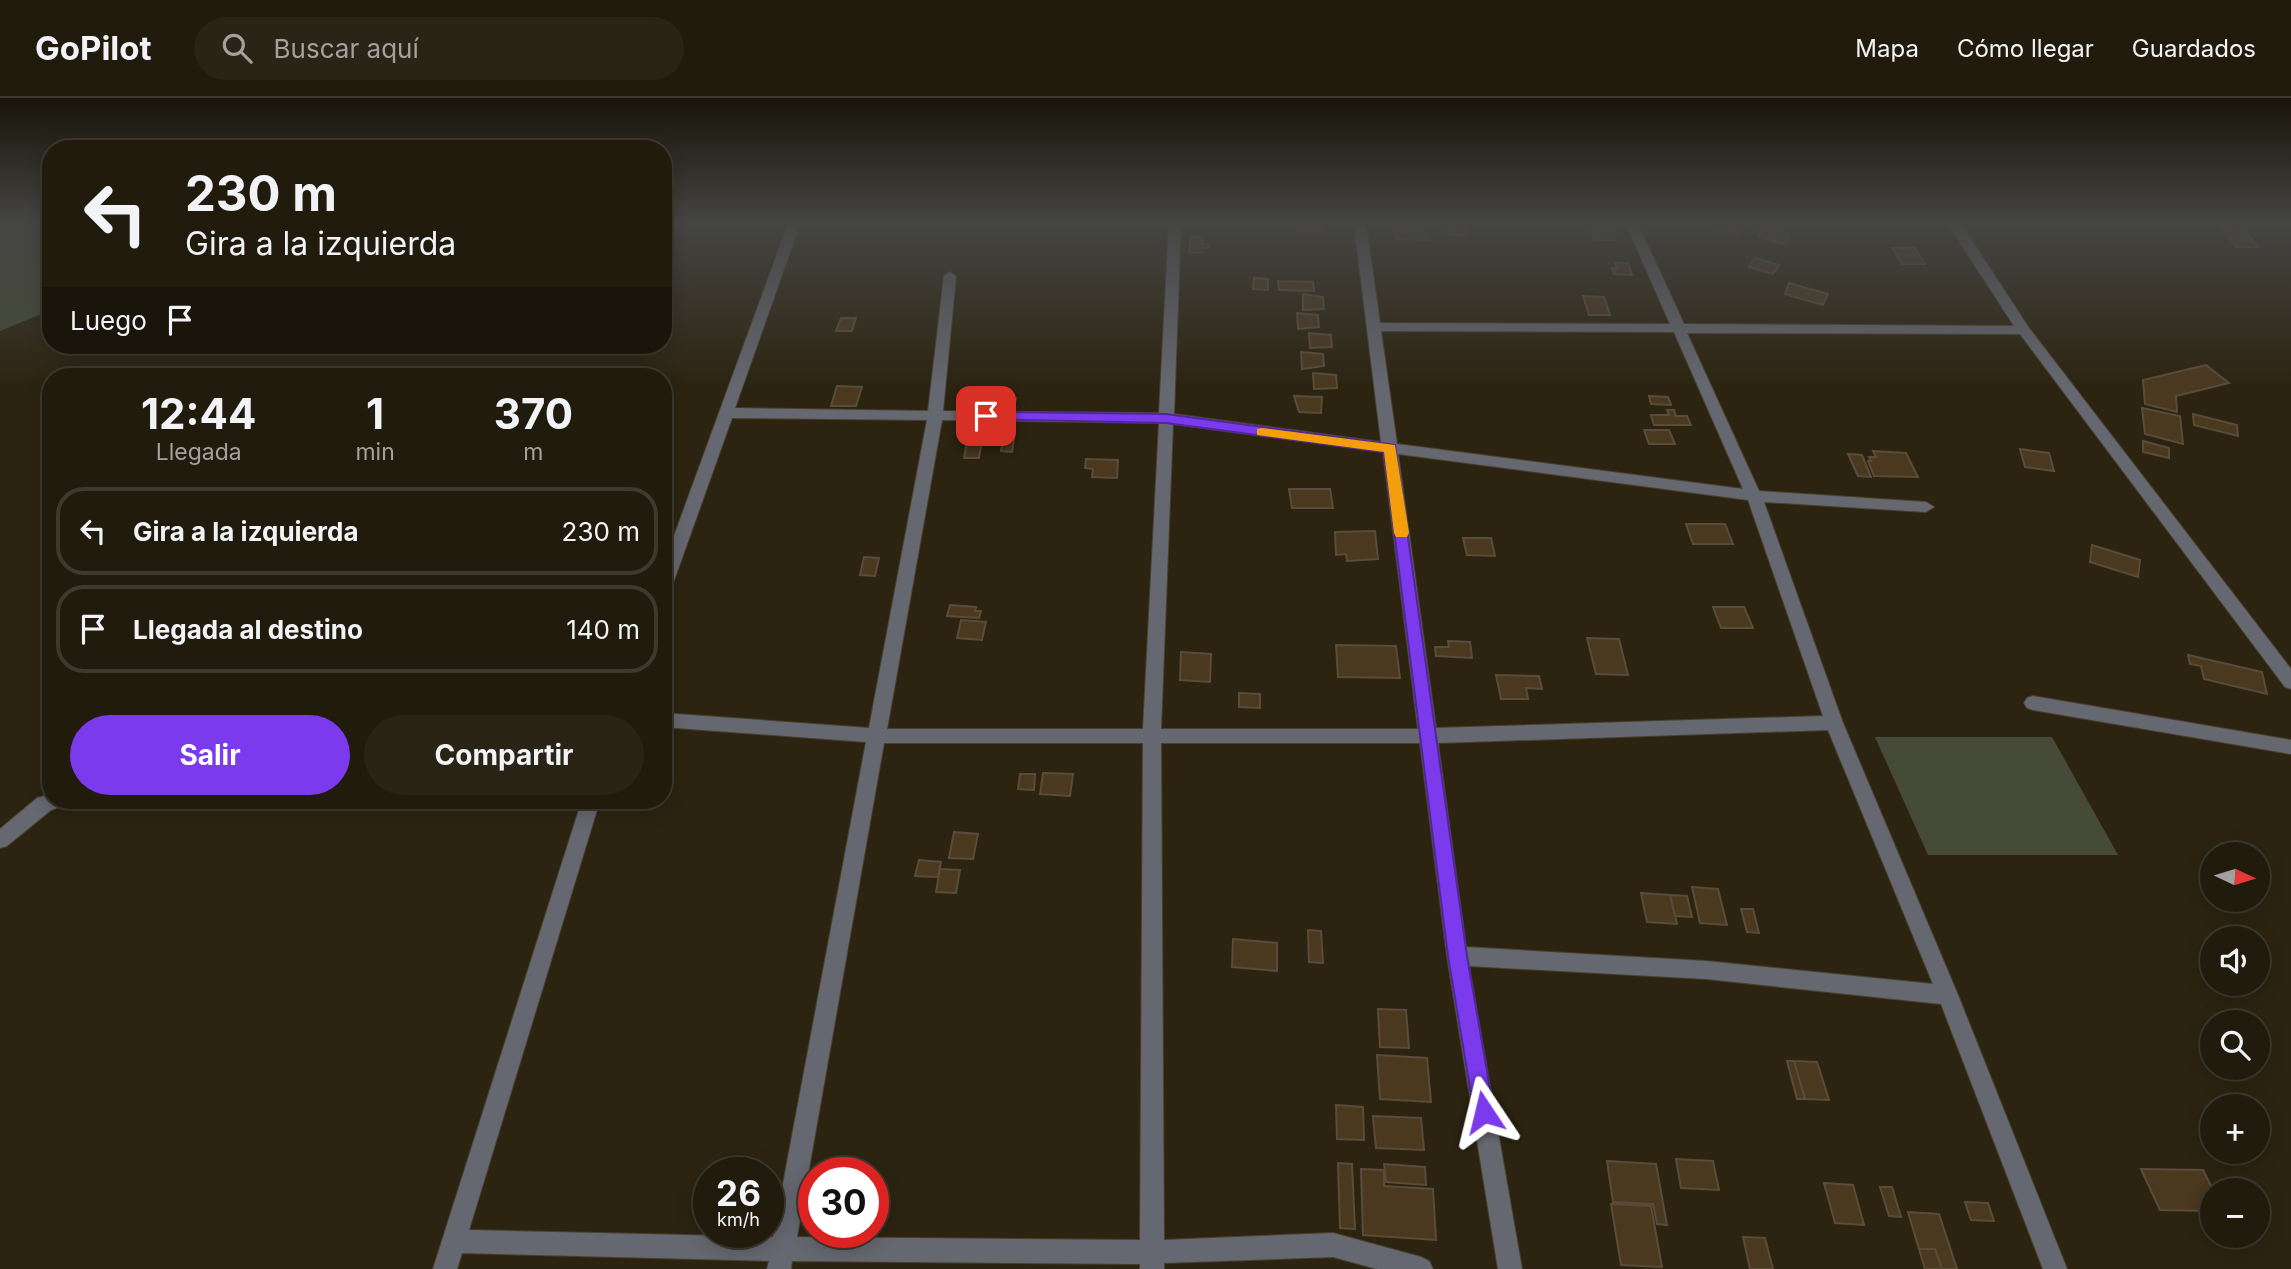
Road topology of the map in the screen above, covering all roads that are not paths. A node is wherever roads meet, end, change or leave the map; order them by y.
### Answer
1 (775, 279) edge
2 (950, 279) edge
3 (1172, 279) edge
4 (1367, 279) edge
5 (1656, 279) edge
6 (1990, 279) edge
7 (1374, 327) junction
8 (1679, 329) junction
9 (2024, 330) junction
10 (727, 413) junction
11 (935, 416) junction
12 (1166, 418) junction
13 (1390, 448) junction
14 (1754, 496) junction
15 (1926, 507) dead end
16 (672, 564) edge
17 (2291, 682) edge
18 (2033, 703) dead end
19 (672, 721) edge
20 (1834, 723) junction
21 (878, 736) junction
22 (1152, 736) junction
23 (1428, 736) junction
24 (2291, 747) edge
25 (42, 806) edge
26 (588, 809) edge
27 (0, 840) edge
28 (1457, 956) junction
29 (1948, 995) junction
30 (455, 1241) junction
31 (781, 1259) edge
32 (1153, 1260) edge
33 (445, 1269) edge
34 (1421, 1269) edge
35 (1510, 1269) edge
36 (2055, 1269) edge

1 - 10 street
2 - 11 street
3 - 12 street
4 - 7 street
5 - 8 street
6 - 9 street
7 - 8 street
7 - 13 street
8 - 9 street
8 - 14 street
9 - 17 street
10 - 11 street
10 - 16 street
11 - 12 street
11 - 21 street
12 - 13 street
12 - 22 street
13 - 14 street
13 - 23 street
14 - 15 street
14 - 20 street
18 - 24 street
19 - 21 street
20 - 23 street
20 - 29 street
21 - 22 street
21 - 31 street
22 - 23 street
22 - 32 street
23 - 28 street
25 - 27 street
26 - 30 street
28 - 29 street
28 - 35 street
29 - 36 street
30 - 31 street
30 - 33 street
31 - 32 street
32 - 34 street

